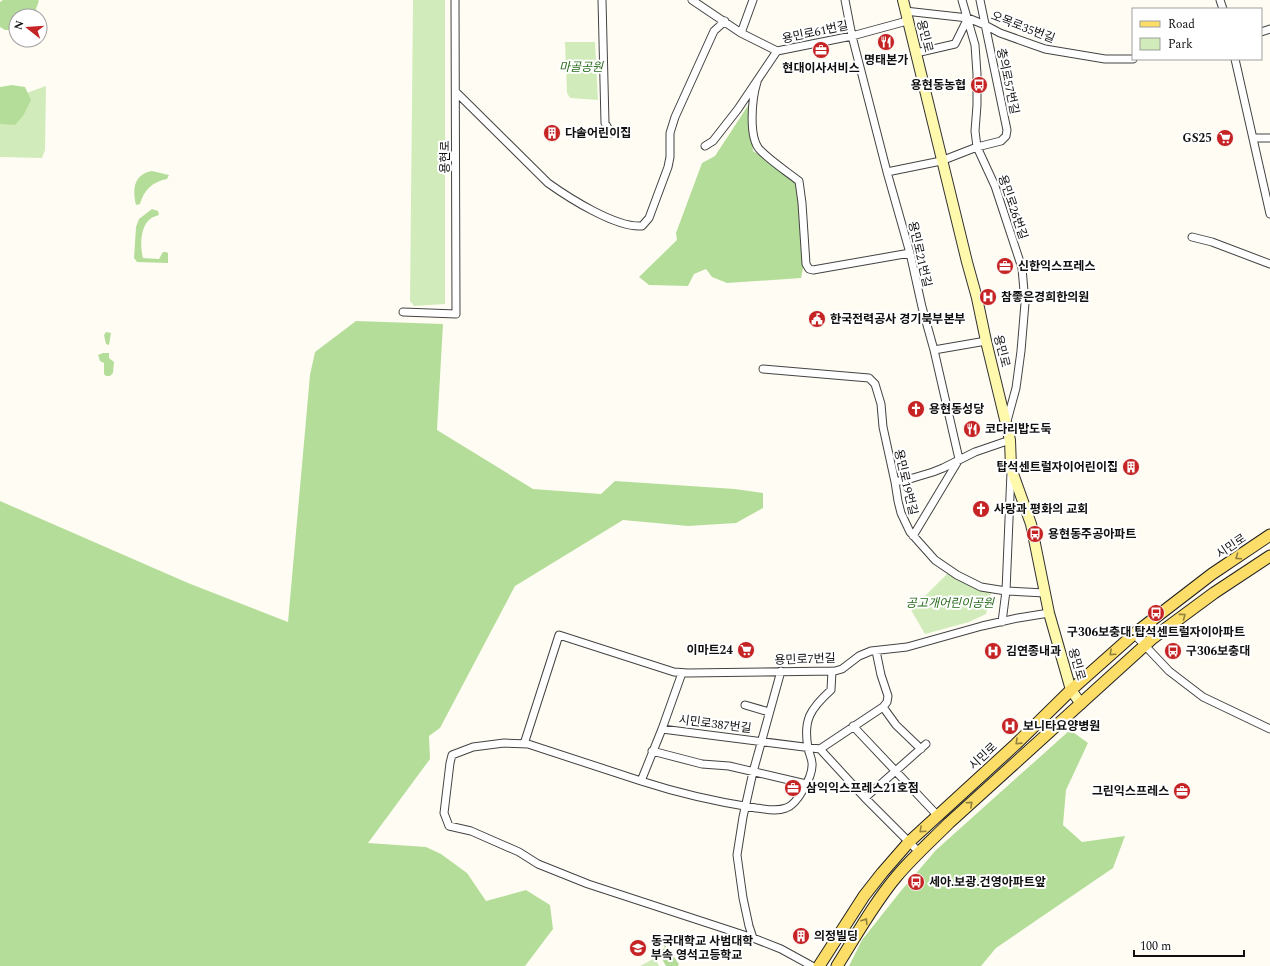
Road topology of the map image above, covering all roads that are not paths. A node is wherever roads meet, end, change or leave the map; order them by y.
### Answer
1 (455, 0) edge
2 (602, 0) edge
3 (692, 0) edge
4 (753, 0) edge
5 (836, 0) edge
6 (903, 0) edge
7 (962, 0) edge
8 (980, 0) edge
9 (845, 1) edge
10 (906, 16) junction
11 (968, 18) junction
12 (725, 21) junction
13 (985, 25) junction
14 (741, 33) junction
15 (852, 36) junction
16 (777, 52) junction
17 (916, 53) junction
18 (1132, 59) edge
19 (1235, 60) edge
20 (757, 82) junction
21 (456, 92) junction
22 (611, 133) dead end
23 (1254, 138) junction
24 (1270, 138) edge
25 (705, 146) dead end
26 (977, 147) junction
27 (942, 161) junction
28 (887, 172) junction
29 (1270, 214) edge
30 (1192, 237) dead end
31 (910, 252) junction
32 (1270, 264) edge
33 (403, 312) dead end
34 (986, 342) junction
35 (934, 350) junction
36 (763, 369) dead end
37 (1006, 424) junction
38 (1010, 440) junction
39 (959, 459) junction
40 (1011, 468) junction
41 (895, 482) junction
42 (1270, 535) edge
43 (913, 536) junction
44 (1270, 556) edge
45 (1006, 591) junction
46 (1045, 593) junction
47 (1049, 613) junction
48 (1002, 622) junction
49 (1134, 634) junction
50 (1144, 645) junction
51 (876, 651) junction
52 (781, 671) junction
53 (832, 671) junction
54 (682, 673) junction
55 (1071, 690) junction
56 (1081, 704) junction
57 (744, 705) dead end
58 (883, 707) junction
59 (770, 712) junction
60 (853, 726) junction
61 (662, 729) junction
62 (1270, 729) edge
63 (761, 741) junction
64 (524, 744) junction
65 (808, 748) junction
66 (820, 749) junction
67 (652, 752) junction
68 (896, 771) junction
69 (752, 772) junction
70 (641, 781) junction
71 (806, 784) junction
72 (865, 798) junction
73 (745, 806) junction
74 (938, 816) junction
75 (909, 842) junction
76 (919, 852) junction
77 (753, 938) junction
78 (812, 966) edge
79 (819, 966) edge
80 (837, 966) edge

1 - 21 street, 용현로
2 - 22 street
3 - 12 street, 용민로61번길
4 - 14 street
5 - 9 street
6 - 10 street, 용민로
7 - 11 street, 용민로26번길
8 - 13 street, 충의로57번길
9 - 15 street, 용민로21번길
10 - 11 street, 오목로35번길
10 - 15 street, 용민로61번길
10 - 17 street, 용민로
11 - 13 street, 오목로35번길
11 - 17 street
11 - 26 street, 용민로26번길
12 - 14 street, 용민로61번길
12 - 21 street
13 - 18 street, 오목로35번길
13 - 26 street, 충의로57번길
14 - 16 street, 용민로61번길
15 - 16 street, 용민로61번길
15 - 28 street, 용민로21번길
16 - 20 street
17 - 27 street, 용민로
19 - 23 street
20 - 25 street
20 - 31 street
21 - 33 street, 용현로
23 - 24 street
23 - 29 street
26 - 27 street, 충의로57번길
26 - 37 street, 용민로26번길
27 - 28 street, 충의로57번길
27 - 34 street, 용민로
28 - 31 street, 용민로21번길
30 - 32 street
31 - 35 street, 용민로21번길
34 - 35 street
34 - 37 street, 용민로
35 - 39 street, 용민로21번길
36 - 41 street, 용민로19번길
37 - 38 street, 용민로
38 - 39 street
38 - 40 street, 용민로
39 - 41 street
39 - 43 street
40 - 45 street
40 - 46 street, 용민로
41 - 43 street, 용민로19번길
42 -> 49 main road, 시민로
43 - 45 street, 용민로19번길
50 -> 44 main road
45 - 46 street, 용민로19번길
45 - 48 street
46 - 47 street, 용민로
47 - 48 street, 용민로7번길
47 - 55 street, 용민로
48 - 51 street, 용민로7번길
49 - 50 street
49 -> 55 main road, 시민로
50 - 56 main road
50 - 62 street
51 - 53 street, 용민로7번길
51 - 58 street
52 - 53 street, 용민로7번길
52 - 54 street, 용민로7번길
52 - 59 street
53 - 65 street
54 - 61 street
54 - 64 street, 용민로7번길
55 - 56 street, 용민로
55 -> 74 main road, 시민로
76 -> 56 main road
57 - 59 street
58 - 60 street
58 - 68 street
59 - 63 street
60 - 66 street
60 - 68 street
61 - 63 street, 시민로387번길
61 - 67 street, 시민로387번길
63 - 65 street, 시민로387번길
63 - 69 street
64 - 70 street
64 - 77 street
65 - 66 street, 시민로387번길
65 - 71 street
66 - 72 street
67 - 69 street
67 - 70 street, 시민로387번길
68 - 72 street
68 - 74 street
69 - 71 street
69 - 73 street
70 - 73 street
71 - 73 street
72 - 75 street
73 - 77 street
74 -> 75 main road, 시민로
75 - 76 street
75 - 79 main road, 시민로
80 -> 76 main road
77 - 78 street

